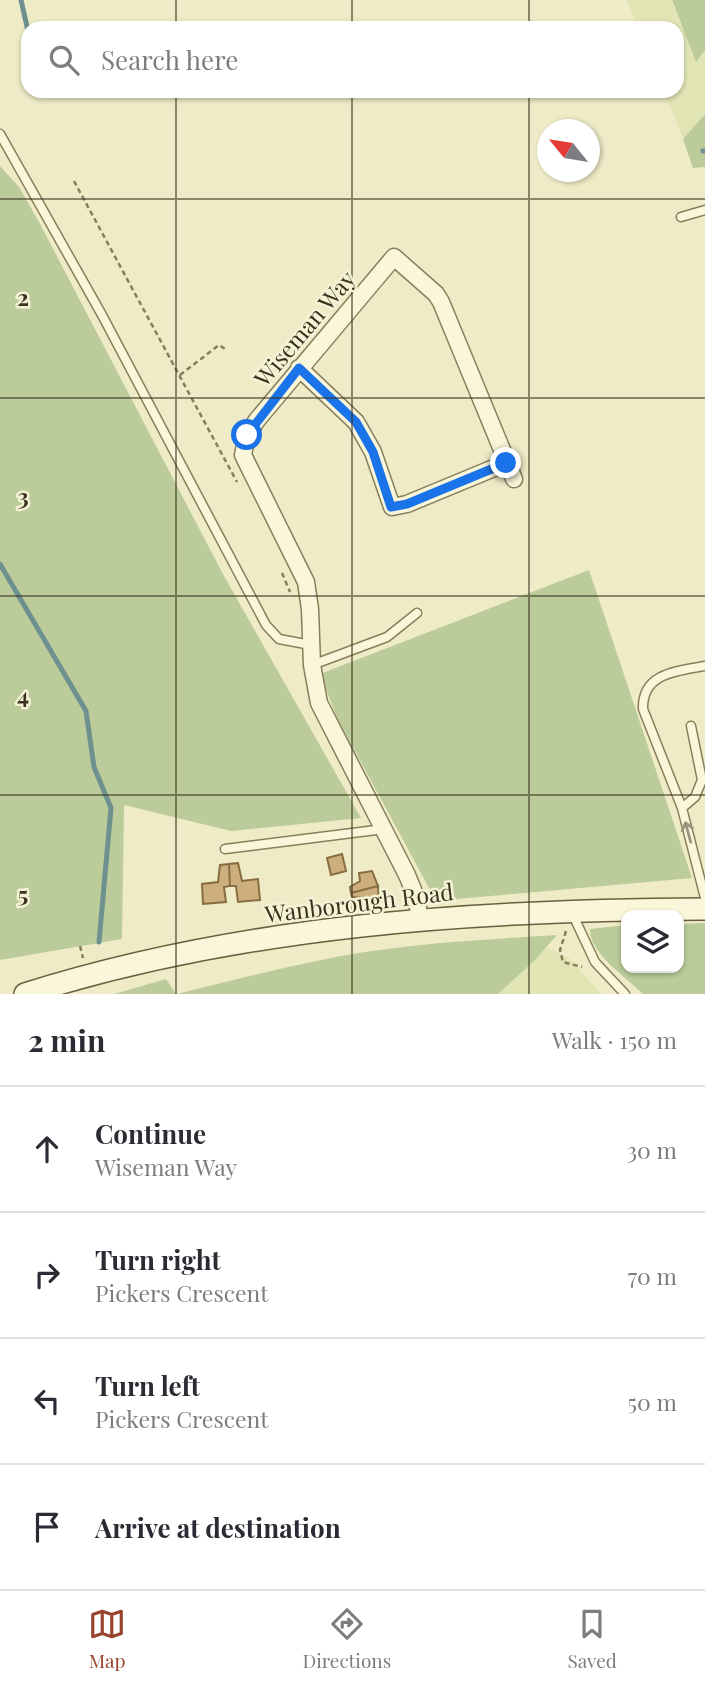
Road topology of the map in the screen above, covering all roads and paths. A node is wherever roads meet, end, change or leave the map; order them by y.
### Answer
1 (0, 134) edge
2 (74, 181) dead end
3 (705, 210) edge
4 (681, 217) dead end
5 (225, 349) dead end
6 (299, 368) junction
7 (180, 375) junction
8 (506, 463) junction
9 (514, 479) dead end
10 (242, 493) dead end
11 (280, 569) dead end
12 (290, 594) dead end
13 (417, 613) dead end
14 (311, 645) junction
15 (312, 665) junction
16 (705, 666) edge
17 (691, 726) dead end
18 (682, 808) junction
19 (384, 829) junction
20 (225, 849) dead end
21 (705, 898) edge
22 (705, 909) edge
23 (573, 916) junction
24 (420, 919) junction
25 (595, 962) junction
26 (25, 994) edge
27 (625, 994) edge

1 - 14 lane
2 - 7 path
3 - 4 lane
5 - 7 path
6 - 8 street
6 - 8 street, Wiseman Way
6 - 14 street, Wiseman Way
7 - 10 path
8 - 9 street
11 - 12 path
13 - 15 lane
14 - 15 street, Wiseman Way
15 - 19 street, Wiseman Way
16 - 18 lane
17 - 18 lane
21 -> 18 lane
19 - 20 lane
19 - 24 street, Wiseman Way
22 - 23 street, Wanborough Road
23 - 24 street, Wanborough Road
23 - 25 lane
23 - 25 path
24 - 26 street, Wanborough Road
25 - 27 lane

